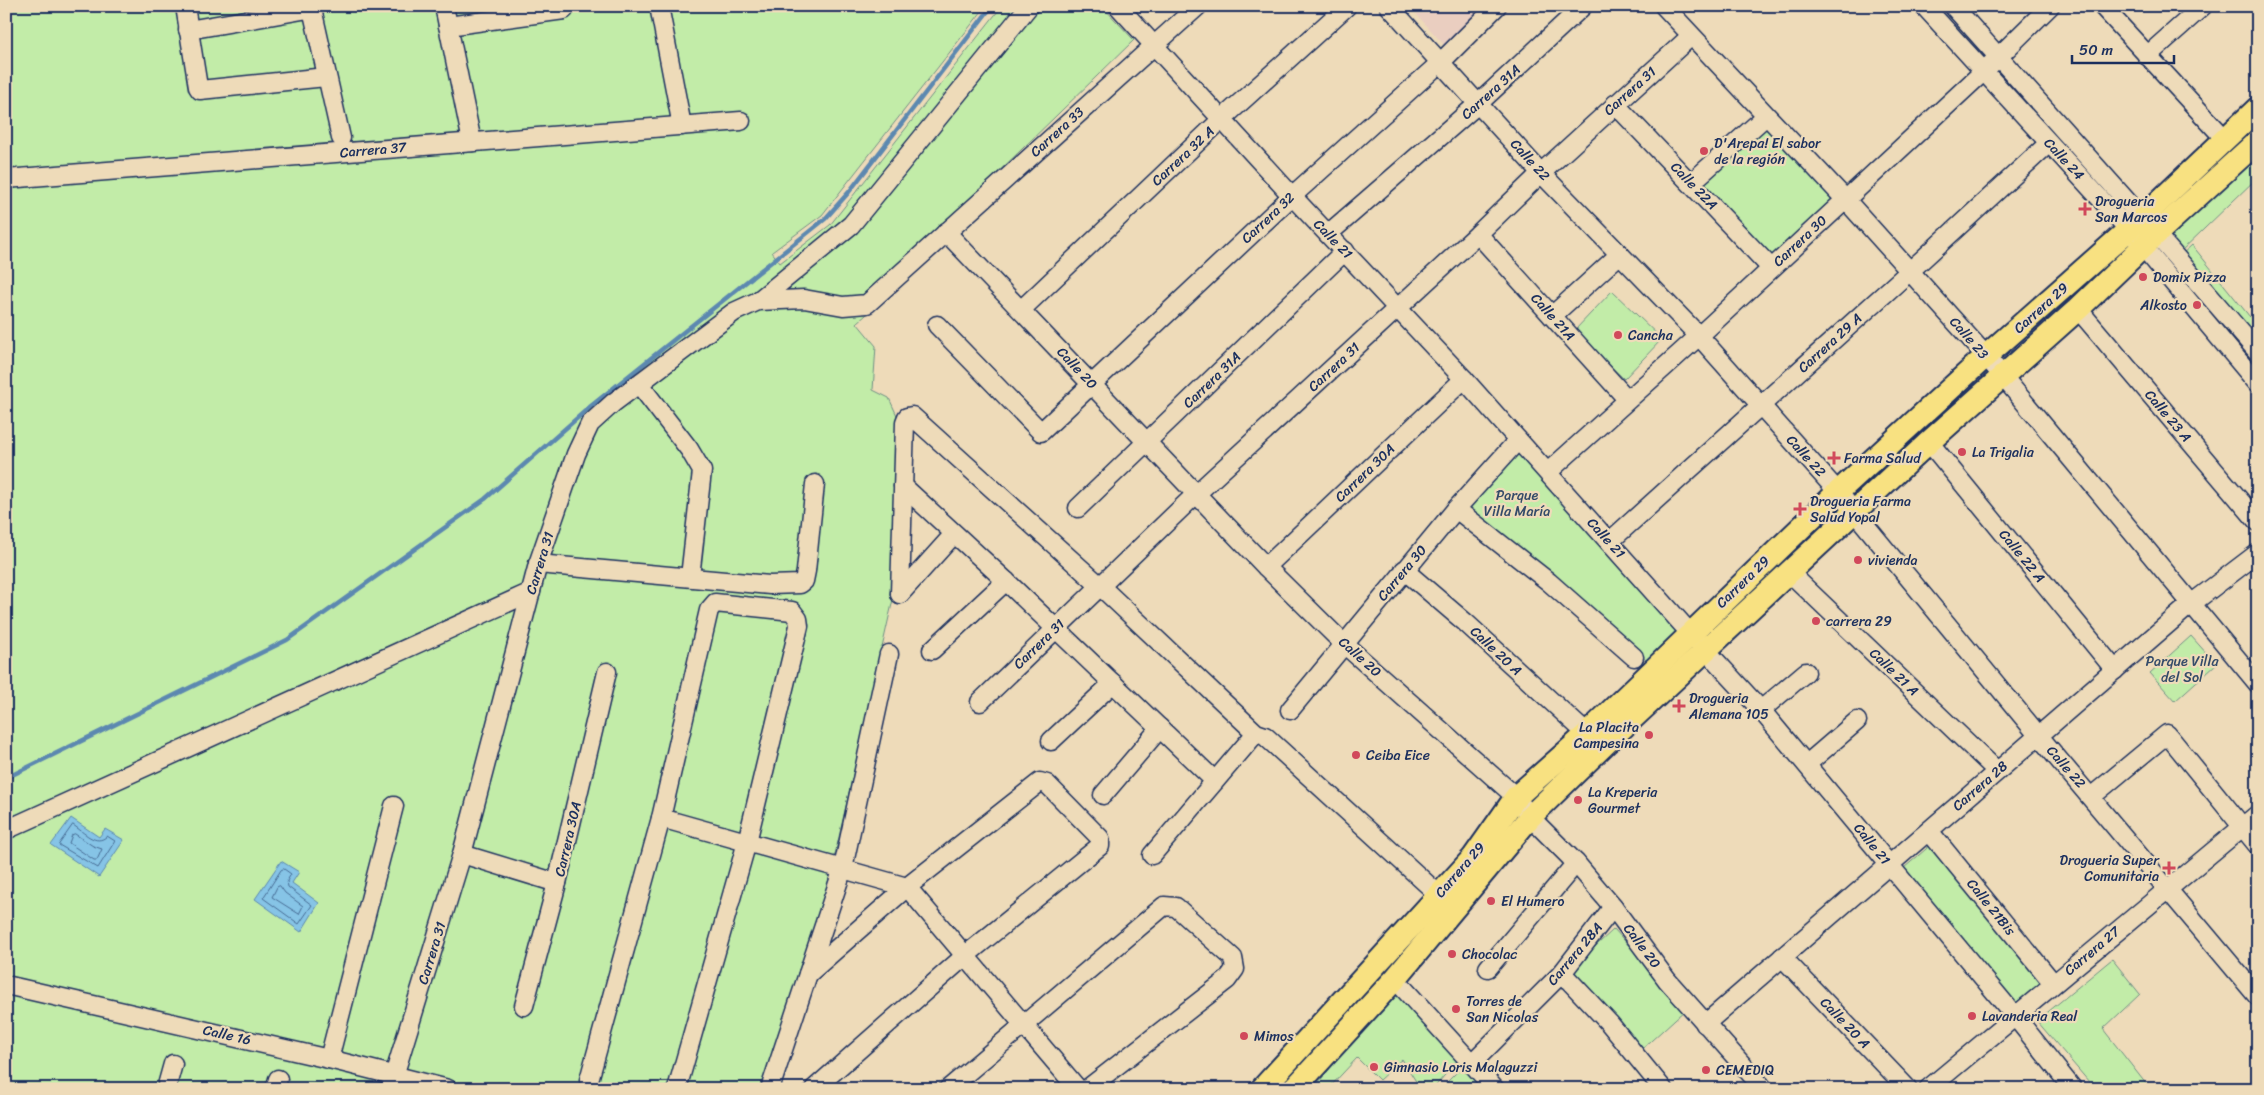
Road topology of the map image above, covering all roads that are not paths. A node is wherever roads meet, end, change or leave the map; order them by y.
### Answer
1 (185, 6) edge
2 (444, 6) edge
3 (659, 6) edge
4 (1029, 6) edge
5 (1118, 6) edge
6 (1198, 6) edge
7 (1347, 6) edge
8 (1389, 6) edge
9 (1496, 6) edge
10 (1584, 6) edge
11 (1664, 6) edge
12 (1924, 6) edge
13 (1953, 6) edge
14 (2050, 6) edge
15 (2102, 6) edge
16 (2203, 6) edge
17 (564, 10) dead end
18 (448, 26) junction
19 (188, 30) junction
20 (1691, 36) junction
21 (1154, 45) junction
22 (1999, 56) junction
23 (2147, 56) junction
24 (1441, 62) junction
25 (1984, 72) junction
26 (326, 77) junction
27 (1479, 103) junction
28 (1615, 104) junction
29 (2258, 108) edge
30 (1766, 116) junction
31 (1222, 119) junction
32 (740, 121) dead end
33 (682, 126) junction
34 (341, 138) dead end
35 (2225, 139) junction
36 (2258, 141) edge
37 (472, 142) junction
38 (2049, 143) junction
39 (1541, 173) junction
40 (6, 179) edge
41 (1691, 183) junction
42 (1292, 196) junction
43 (1845, 199) junction
44 (946, 232) junction
45 (2142, 232) junction
46 (1328, 234) junction
47 (1478, 234) junction
48 (1344, 252) junction
49 (1620, 254) junction
50 (918, 260) joint
51 (1771, 268) junction
52 (1910, 271) junction
53 (758, 301) junction
54 (1398, 308) junction
55 (1022, 309) junction
56 (2078, 309) junction
57 (1552, 316) junction
58 (937, 325) dead end
59 (1699, 336) junction
60 (2258, 352) edge
61 (1986, 356) junction
62 (1464, 378) junction
63 (2003, 378) junction
64 (638, 384) junction
65 (1092, 384) junction
66 (2258, 384) edge
67 (1627, 399) junction
68 (1760, 405) junction
69 (1518, 440) junction
70 (1929, 442) junction
71 (1147, 443) junction
72 (1548, 472) junction
73 (815, 484) dead end
74 (903, 486) junction
75 (1838, 492) junction
76 (1195, 495) junction
77 (1078, 508) dead end
78 (1456, 509) junction
79 (1855, 512) junction
80 (2258, 522) edge
81 (954, 534) junction
82 (1609, 542) junction
83 (2258, 553) edge
84 (538, 564) junction
85 (1266, 567) junction
86 (1404, 570) junction
87 (1790, 573) junction
88 (690, 577) junction
89 (1006, 581) junction
90 (1100, 585) junction
91 (531, 592) junction
92 (2191, 604) junction
93 (1056, 628) junction
94 (1690, 633) junction
95 (1344, 644) junction
96 (932, 650) dead end
97 (1705, 650) junction
98 (889, 654) dead end
99 (1634, 657) dead end
100 (2115, 670) junction
101 (608, 672) dead end
102 (1806, 672) dead end
103 (1113, 683) junction
104 (2258, 684) edge
105 (980, 702) dead end
106 (1290, 710) dead end
107 (1760, 710) junction
108 (1857, 721) dead end
109 (1160, 728) junction
110 (1256, 733) junction
111 (1587, 734) junction
112 (2038, 735) junction
113 (1051, 741) dead end
114 (1807, 764) junction
115 (1997, 771) junction
116 (1215, 781) junction
117 (1103, 795) dead end
118 (2091, 796) junction
119 (1516, 797) junction
120 (394, 806) dead end
121 (2258, 814) edge
122 (1530, 817) junction
123 (661, 818) junction
124 (2243, 826) junction
125 (6, 830) edge
126 (1929, 831) junction
127 (747, 842) junction
128 (2258, 846) edge
129 (462, 854) junction
130 (1152, 856) dead end
131 (1576, 863) junction
132 (1890, 866) junction
133 (843, 868) junction
134 (557, 883) junction
135 (907, 887) junction
136 (2167, 889) junction
137 (1439, 895) junction
138 (1614, 907) junction
139 (966, 955) junction
140 (1782, 957) junction
141 (1488, 968) dead end
142 (1562, 973) junction
143 (808, 974) junction
144 (1395, 979) junction
145 (2053, 983) junction
146 (6, 985) edge
147 (2258, 997) edge
148 (524, 1006) dead end
149 (2014, 1015) junction
150 (1705, 1024) junction
151 (1022, 1025) junction
152 (329, 1059) junction
153 (173, 1064) dead end
154 (1472, 1064) junction
155 (392, 1083) edge
156 (166, 1089) edge
157 (448, 1089) edge
158 (591, 1089) edge
159 (676, 1089) edge
160 (770, 1089) edge
161 (814, 1089) edge
162 (948, 1089) edge
163 (1078, 1089) edge
164 (1087, 1089) edge
165 (1262, 1089) edge
166 (1294, 1089) edge
167 (1496, 1089) edge
168 (1662, 1089) edge
169 (1764, 1089) edge
170 (1908, 1089) edge
171 (1928, 1089) edge
172 (2073, 1089) edge

1 - 19 street
2 - 18 street
3 - 33 street
4 - 53 street
5 - 21 street, Calle 21
6 - 21 street, Carrera 33
7 - 31 street, Carrera 32 A
8 - 24 street, Calle 22
9 - 24 street, Carrera 32
10 - 27 street, Carrera 31A
11 - 20 street, Calle 23
12 - 25 street, Calle 24
13 - 22 street, Calle 24
14 - 22 street, Carrera 30
15 - 23 street
16 - 23 street
17 - 18 street
18 - 37 street
19 - 26 street
19 - 26 street
20 - 28 street, Carrera 31
20 - 30 street, Calle 23
21 - 31 street, Calle 21
21 - 44 street, Carrera 33
22 - 25 street, Carrera 30
22 - 45 street, Calle 24
23 - 35 street
24 - 27 street, Calle 22
24 - 42 street, Carrera 32
25 - 38 street, Calle 24
25 - 43 street, Carrera 30
26 - 34 street
27 - 39 street, Calle 22
27 - 46 street, Carrera 31A
28 - 39 street, Carrera 31
28 - 41 street, Calle 22A
29 - 35 main road, Carrera 29
30 - 41 street
30 - 43 street, Calle 23
31 - 42 street, Calle 21
31 - 55 street, Carrera 32 A
32 - 33 street, Carrera 37
33 - 37 street, Carrera 37
35 - 45 main road, Carrera 29
36 - 45 main road, Carrera 29
37 - 40 street, Carrera 37
38 - 45 street, Calle 24
38 - 52 street, Carrera 29 A
39 - 47 street, Carrera 31
39 - 49 street, Calle 22
41 - 51 street, Calle 22A
42 - 46 street, Calle 21
42 - 65 street, Carrera 32
43 - 51 street, Carrera 30
43 - 52 street, Calle 23
44 - 50 street, Carrera 33
44 - 55 street, Calle 20
45 - 56 main road, Carrera 29
45 - 60 street, Calle 24
45 - 61 main road, Carrera 29
45 - 66 street, Calle 24
46 - 48 street, Calle 21
47 - 54 street, Carrera 31
47 - 57 street, Calle 21A
48 - 54 street, Calle 21
48 - 71 street, Carrera 31A
49 - 57 street
49 - 59 street, Calle 22
50 - 53 street, Carrera 31
51 - 59 street, Carrera 30
52 - 61 street, Calle 23
52 - 68 street, Carrera 29 A
53 - 64 street, Carrera 31
54 - 62 street, Calle 21
54 - 76 street, Carrera 31
55 - 65 street, Calle 20
56 - 63 main road, Carrera 29
56 - 80 street, Calle 23 A
57 - 67 street, Calle 21A
58 - 65 street, Carrera 32
59 - 67 street, Carrera 30
59 - 68 street, Calle 22
61 - 63 street, Calle 23
61 - 75 main road, Carrera 29
62 - 69 street, Calle 21
62 - 85 street, Carrera 30A
63 - 70 main road, Carrera 29
63 - 92 street, Calle 23
64 - 84 street, Carrera 31
64 - 88 street
65 - 71 street, Calle 20
67 - 72 street, Carrera 30
68 - 75 street, Calle 22
68 - 82 street, Carrera 29 A
69 - 72 street, Calle 21
69 - 78 street, Carrera 30
70 - 79 main road, Carrera 29
70 - 100 street, Calle 22 A
71 - 76 street, Calle 20
71 - 77 street, Carrera 31A
72 - 82 street, Calle 21
73 - 88 street
74 - 81 street
74 - 81 street
74 - 90 street
75 - 79 street, Calle 22
75 - 94 main road, Carrera 29
76 - 85 street, Calle 20
76 - 90 street, Carrera 31
78 - 86 street, Carrera 30
78 - 99 street
79 - 87 main road, Carrera 29
79 - 112 street, Calle 22
81 - 89 street
82 - 94 street, Calle 21
83 - 92 street, Carrera 28
84 - 88 street
84 - 91 street, Carrera 31
85 - 95 street, Calle 20
86 - 95 street, Carrera 30
86 - 111 street, Calle 20 A
87 - 97 main road, Carrera 29
87 - 115 street, Calle 21 A
89 - 93 street
89 - 96 street
90 - 93 street, Carrera 31
90 - 110 street
91 - 125 street
91 - 129 street, Carrera 31
92 - 100 street, Carrera 28
92 - 104 street, Calle 23
93 - 103 street
93 - 105 street, Carrera 31
94 - 97 street, Calle 21
94 - 111 main road, Carrera 29
95 - 106 street, Carrera 30
95 - 119 street, Calle 20
97 - 107 street, Calle 21
97 - 122 main road, Carrera 29
98 - 133 street
100 - 112 street, Carrera 28
101 - 134 street, Carrera 30A
102 - 107 street
103 - 109 street
103 - 113 street
107 - 114 street, Calle 21
108 - 114 street
109 - 116 street
109 - 117 street
110 - 116 street
110 - 137 street
111 - 119 main road, Carrera 29
112 - 115 street, Carrera 28
112 - 118 street, Calle 22
114 - 132 street, Calle 21
115 - 126 street, Carrera 28
116 - 130 street
118 - 124 street
118 - 136 street, Calle 22
119 - 122 street, Calle 20
119 - 137 main road, Carrera 29
120 - 152 street
121 - 124 street, Carrera 27
122 - 131 street, Calle 20
122 - 144 main road, Carrera 29
123 - 127 street
123 - 127 street
123 - 158 street
124 - 128 street
124 - 136 street, Carrera 27
126 - 132 street, Carrera 28
126 - 145 street, Calle 21Bis
127 - 133 street
127 - 159 street
129 - 134 street
129 - 155 street, Carrera 31
131 - 138 street, Calle 20
131 - 141 street
132 - 140 street, Carrera 28
132 - 149 street, Calle 21
133 - 135 street
133 - 143 street
134 - 148 street, Carrera 30A
135 - 139 street
135 - 139 street
135 - 143 street
136 - 145 street, Carrera 27
136 - 147 street, Calle 22
137 - 165 main road, Carrera 29
138 - 142 street, Carrera 28A
138 - 150 street, Calle 20
139 - 151 street
139 - 161 street
140 - 150 street, Carrera 28
140 - 170 street, Calle 20 A
142 - 154 street, Carrera 28A
142 - 168 street
143 - 160 street
144 - 154 street
144 - 166 main road, Carrera 29
145 - 149 street, Carrera 27
146 - 152 street, Calle 16
149 - 171 street, Carrera 27
149 - 172 street, Calle 21
150 - 169 street, Calle 20
151 - 162 street
151 - 163 street
151 - 164 street
152 - 155 street, Calle 16
153 - 156 street
154 - 167 street
155 - 157 street, Calle 16

